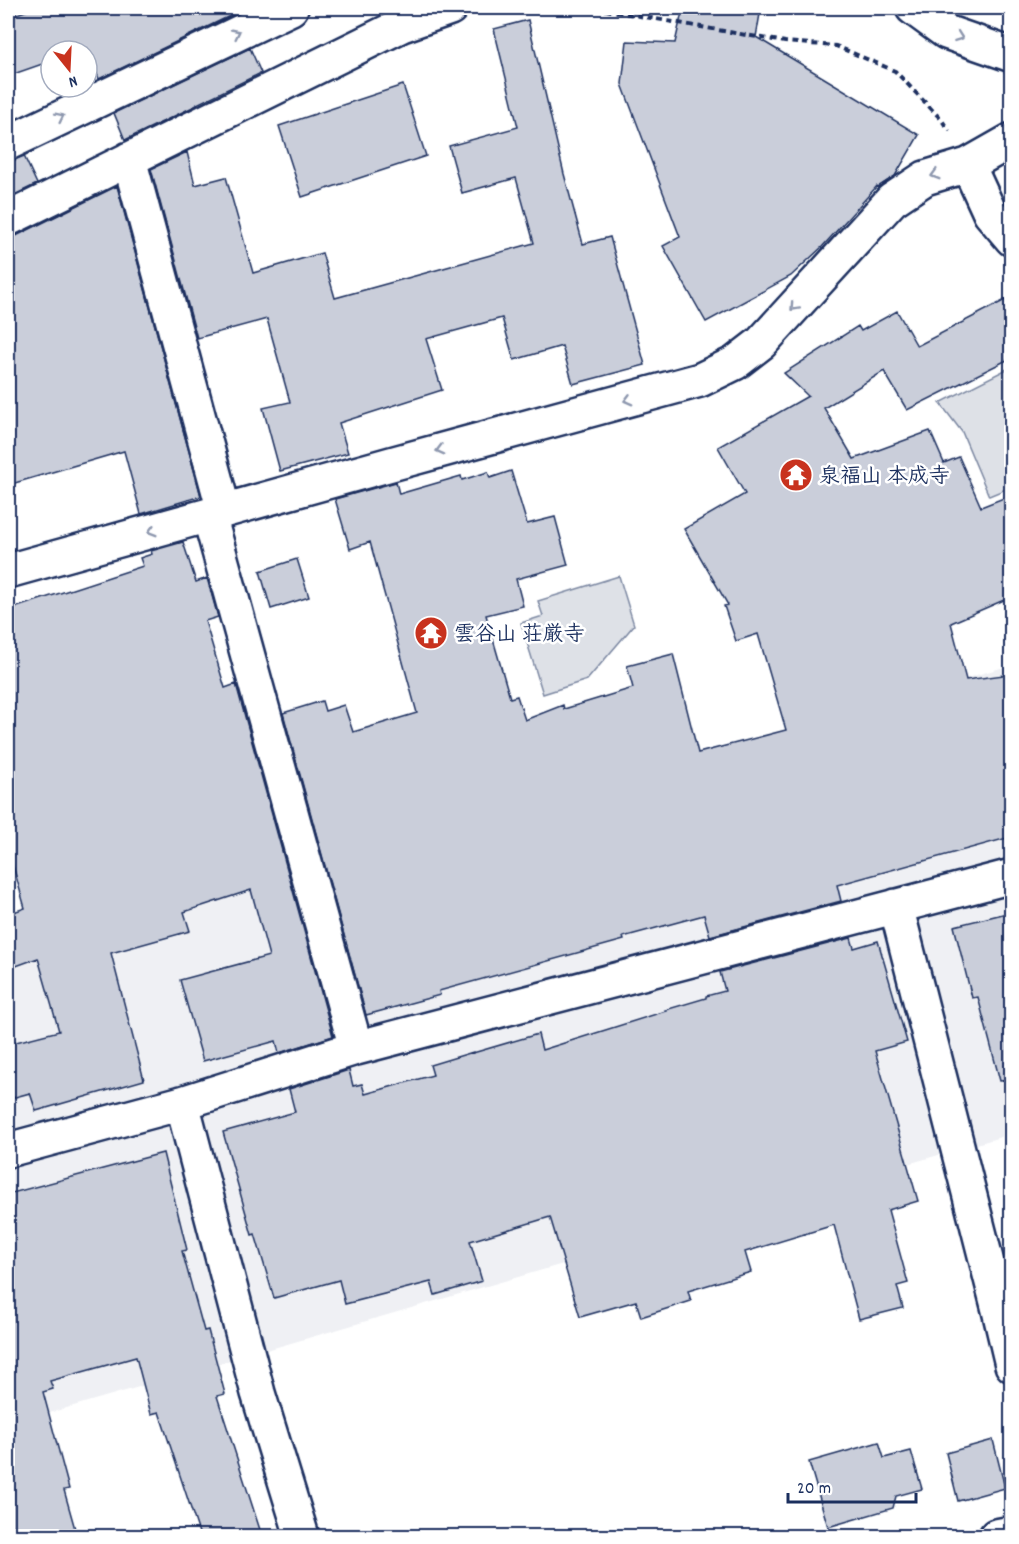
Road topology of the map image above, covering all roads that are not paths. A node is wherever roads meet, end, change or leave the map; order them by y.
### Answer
1 (291, 8) edge
2 (450, 8) edge
3 (913, 8) edge
4 (1011, 56) edge
5 (1011, 140) edge
6 (8, 143) edge
7 (129, 159) junction
8 (968, 165) junction
9 (8, 219) edge
10 (1011, 239) edge
11 (216, 513) junction
12 (8, 571) edge
13 (1011, 876) edge
14 (896, 906) junction
15 (356, 1048) junction
16 (182, 1103) junction
17 (8, 1150) edge
18 (1011, 1365) edge
19 (1011, 1533) edge
20 (302, 1536) edge
21 (996, 1536) edge

6 -> 1 street
2 - 7 street
3 -> 4 street
5 - 8 street
7 - 9 street
7 - 11 street
8 - 10 street
8 -> 11 street
11 -> 12 street
11 - 15 street
13 - 14 street
14 - 15 street
14 - 18 street
15 - 16 street
16 - 17 street
16 - 20 street
19 - 21 street

